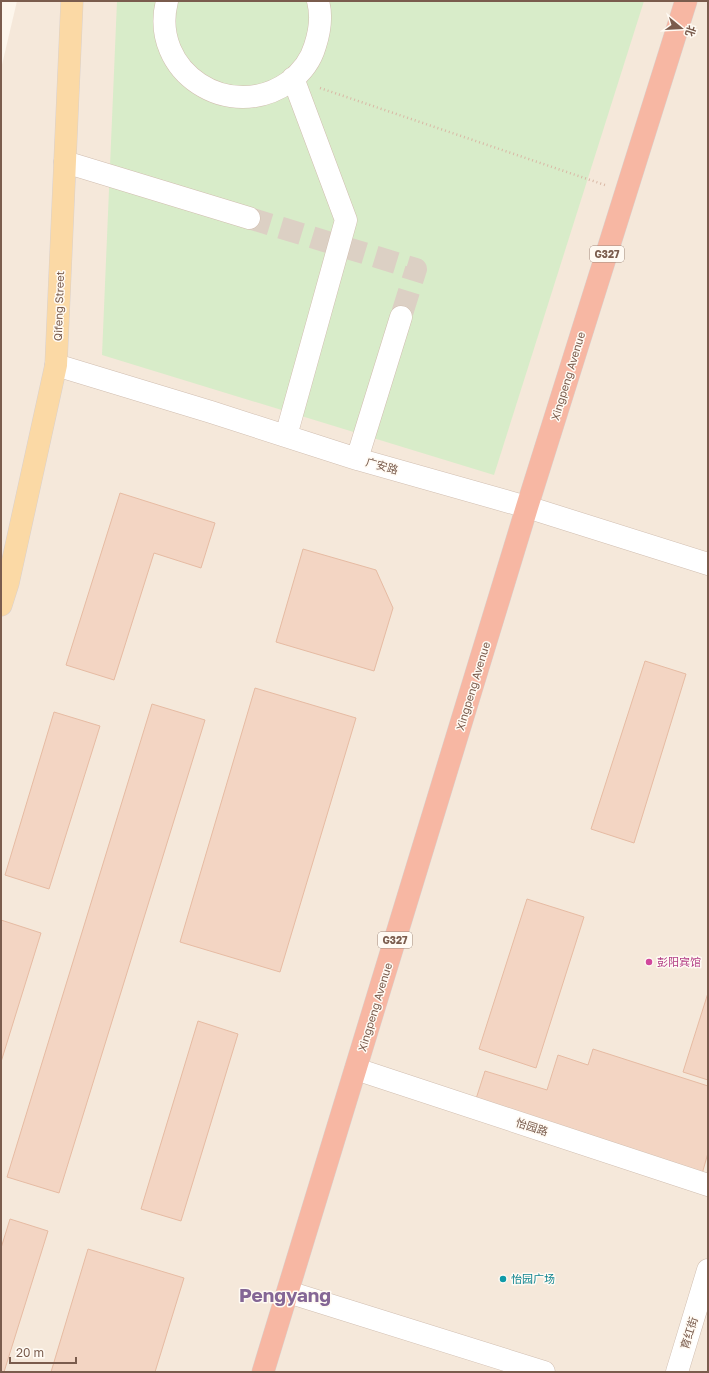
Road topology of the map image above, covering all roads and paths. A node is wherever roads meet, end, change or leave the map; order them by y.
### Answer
1 (72, 1) edge
2 (167, 1) edge
3 (318, 1) edge
4 (686, 1) edge
5 (294, 78) junction
6 (65, 162) junction
7 (626, 192) junction
8 (249, 218) tunnel mouth
9 (401, 317) tunnel mouth
10 (56, 365) junction
11 (286, 436) junction
12 (357, 460) junction
13 (527, 507) junction
14 (708, 564) edge
15 (1, 605) edge
16 (356, 1069) junction
17 (708, 1185) edge
18 (708, 1270) edge
19 (288, 1292) junction
20 (263, 1372) edge
21 (544, 1372) edge
22 (677, 1372) edge

1 - 6 main road, Qifeng Street
2 - 5 street
3 - 5 street
4 - 7 highway, Xingpeng Avenue / G327
5 - 7 path
5 - 11 street
6 - 8 street
6 - 10 main road, Qifeng Street
7 - 13 highway, Xingpeng Avenue / G327
9 - 12 street
10 - 11 street, 广安路
10 - 15 main road, Qifeng Street
11 - 12 street, 广安路
12 - 13 street, 广安路
13 - 14 street, 广安路
13 - 16 highway, Xingpeng Avenue / G327
16 - 17 street, 怡园路
16 - 19 highway, Xingpeng Avenue / G327
18 - 22 street, 育红街
19 - 20 highway, Xingpeng Avenue / G327
19 - 21 street

